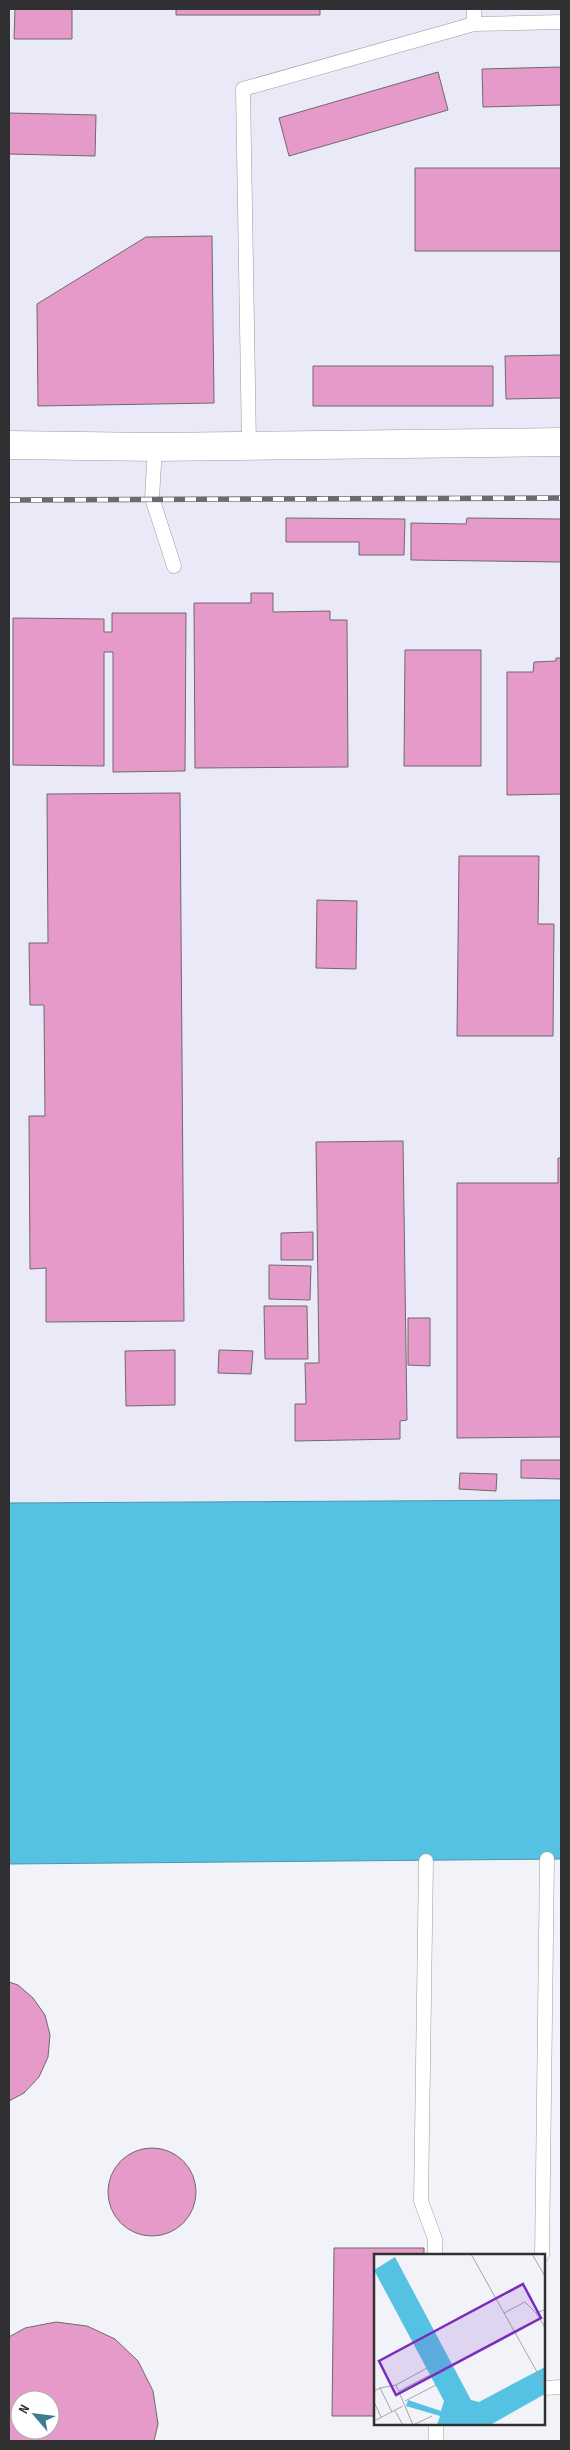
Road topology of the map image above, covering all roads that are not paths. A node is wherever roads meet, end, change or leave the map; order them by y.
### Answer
1 (474, 9) edge
2 (561, 22) edge
3 (474, 24) junction
4 (561, 442) edge
5 (9, 445) edge
6 (249, 445) junction
7 (155, 447) junction
8 (174, 566) dead end
9 (547, 1859) dead end
10 (426, 1861) dead end
11 (435, 2254) edge
12 (542, 2254) edge
13 (545, 2388) edge
14 (561, 2388) edge
15 (436, 2425) edge
16 (436, 2441) edge

1 - 3 lane
2 - 3 lane
3 - 6 lane
4 - 6 street
5 - 7 street
6 - 7 street
7 - 8 lane
9 - 12 lane
10 - 11 lane
13 - 14 lane
15 - 16 lane

